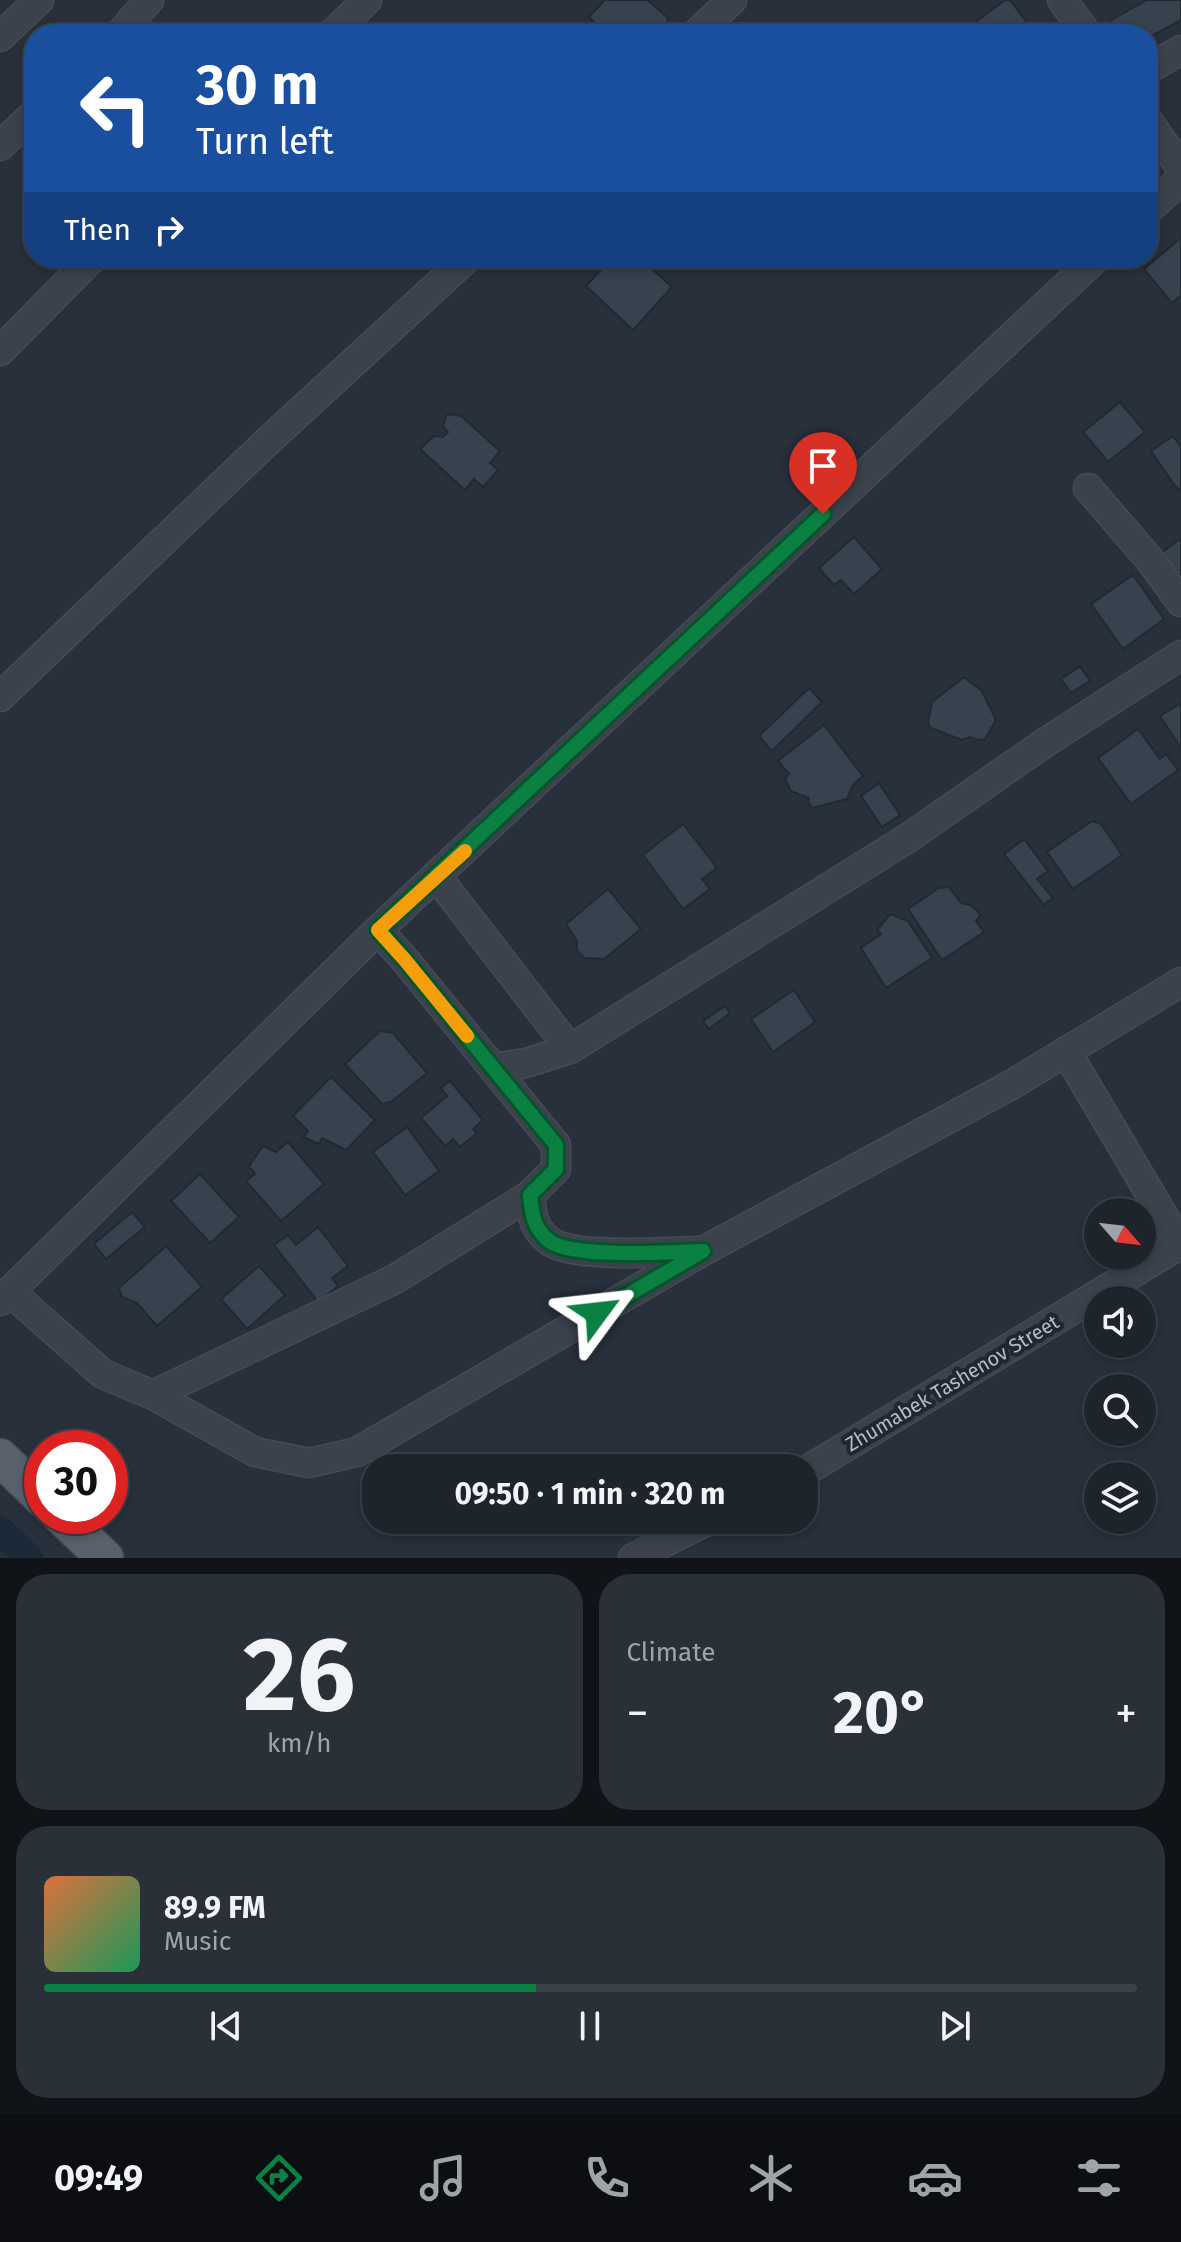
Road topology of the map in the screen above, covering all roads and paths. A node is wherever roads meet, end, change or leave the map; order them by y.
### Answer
1 (39, 0) edge
2 (149, 0) edge
3 (367, 0) edge
4 (732, 0) edge
5 (1062, 0) edge
6 (129, 24) edge
7 (342, 24) edge
8 (707, 24) edge
9 (1080, 24) edge
10 (0, 37) edge
11 (1181, 50) edge
12 (1158, 63) edge
13 (24, 123) edge
14 (1158, 135) edge
15 (0, 146) edge
16 (1181, 168) edge
17 (1181, 179) edge
18 (1158, 201) edge
19 (82, 268) edge
20 (456, 268) edge
21 (1085, 268) edge
22 (0, 351) edge
23 (1088, 488) dead end
24 (1181, 602) edge
25 (1181, 655) edge
26 (0, 697) edge
27 (437, 877) junction
28 (378, 930) junction
29 (1181, 982) edge
30 (570, 1049) junction
31 (1066, 1051) junction
32 (493, 1068) junction
33 (530, 1195) junction
34 (1181, 1244) edge
35 (703, 1251) junction
36 (5, 1296) edge
37 (153, 1395) junction
38 (0, 1457) edge
39 (818, 1464) edge
40 (24, 1480) edge
41 (80, 1534) edge
42 (681, 1534) edge
43 (105, 1558) edge
44 (633, 1558) edge

1 - 10 street
2 - 6 street
3 - 7 street
4 - 8 street
5 - 9 street
11 - 12 street
13 - 15 street
14 - 16 street
17 - 18 street
19 - 22 street
20 - 26 street
21 - 27 street
23 - 24 street
25 - 30 street
27 - 28 street
27 - 30 street
28 - 32 street
28 - 36 street
29 - 31 street
30 - 32 street
31 - 34 street
31 - 35 street
32 - 33 street
33 - 35 street
33 - 37 street
34 - 39 street, Zhumabek Tashenov Street
35 - 37 street
36 - 37 street
38 - 40 main road
41 - 43 main road
42 - 44 street

